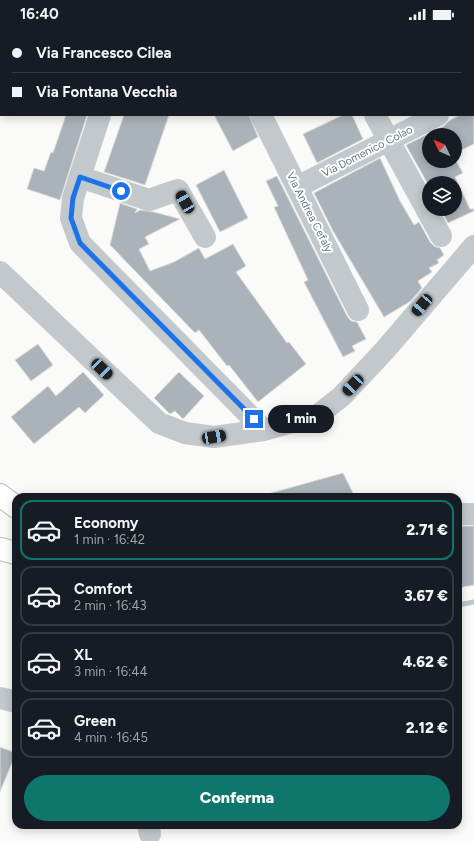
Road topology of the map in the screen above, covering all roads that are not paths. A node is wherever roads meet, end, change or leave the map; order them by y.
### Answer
1 (100, 116) edge
2 (262, 116) edge
3 (376, 116) edge
4 (436, 116) edge
5 (389, 140) junction
6 (80, 177) junction
7 (297, 187) junction
8 (441, 236) dead end
9 (205, 237) dead end
10 (474, 246) edge
11 (0, 272) edge
12 (358, 310) dead end
13 (264, 430) junction
14 (0, 495) edge
15 (12, 504) edge
16 (462, 514) edge
17 (474, 514) edge
18 (0, 549) edge
19 (12, 552) edge
20 (0, 698) edge
21 (12, 701) edge

1 - 6 street
2 - 7 street, Via Andrea Cefaly
3 - 5 street
4 - 5 street, Via Domenico Colao
5 - 7 street, Via Domenico Colao
5 - 8 street
6 - 9 street
6 - 13 street
7 - 12 street, Via Andrea Cefaly
10 - 13 street
11 - 13 street
14 - 15 main road
16 - 17 street
18 - 19 main road
20 - 21 street

